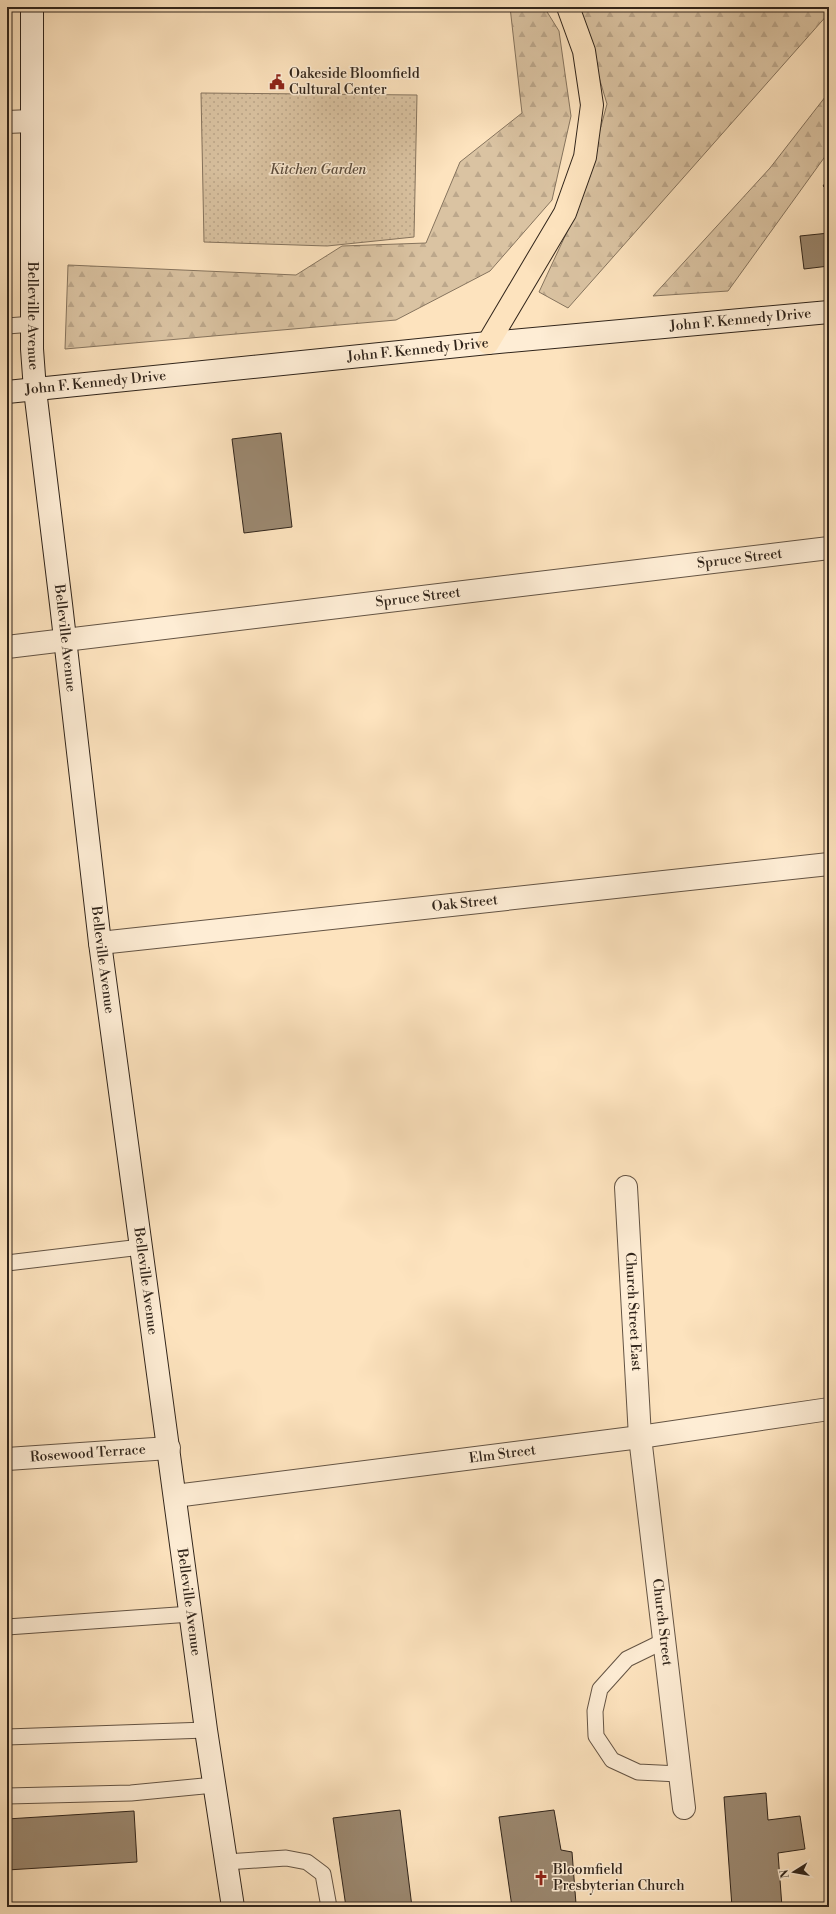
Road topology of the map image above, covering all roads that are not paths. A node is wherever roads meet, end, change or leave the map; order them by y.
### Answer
1 (32, 7) edge
2 (568, 7) edge
3 (7, 122) edge
4 (31, 122) junction
5 (829, 312) edge
6 (33, 324) junction
7 (7, 326) edge
8 (488, 343) junction
9 (35, 390) junction
10 (7, 392) edge
11 (829, 548) edge
12 (64, 640) junction
13 (7, 647) edge
14 (829, 864) edge
15 (100, 943) junction
16 (626, 1187) dead end
17 (141, 1247) junction
18 (7, 1263) edge
19 (829, 1409) edge
20 (640, 1437) junction
21 (169, 1448) junction
22 (7, 1459) edge
23 (175, 1496) junction
24 (191, 1614) junction
25 (7, 1627) edge
26 (664, 1641) junction
27 (206, 1730) junction
28 (7, 1737) edge
29 (679, 1774) junction
30 (214, 1785) junction
31 (7, 1796) edge
32 (684, 1808) dead end
33 (226, 1862) junction
34 (233, 1907) edge
35 (328, 1907) edge

1 - 4 street, Belleville Avenue
2 - 8 highway
3 - 4 street
4 - 6 street, Belleville Avenue
5 - 8 street, John F. Kennedy Drive
6 - 7 lane
6 - 9 street, Belleville Avenue
8 - 9 street, John F. Kennedy Drive
9 - 10 street, John F. Kennedy Drive
9 - 12 street, Belleville Avenue
11 - 12 street, Spruce Street
12 - 13 street, Spruce Street
12 - 15 street, Belleville Avenue
14 - 15 street, Oak Street
15 - 17 street, Belleville Avenue
16 - 20 street, Church Street East
17 - 18 lane
17 - 21 street, Belleville Avenue
19 - 20 street, Elm Street
20 - 23 street, Elm Street
20 - 26 street, Church Street
21 - 22 street, Rosewood Terrace
21 - 23 street, Belleville Avenue
23 - 24 street, Belleville Avenue
24 - 25 lane
24 - 27 street, Belleville Avenue
26 - 29 street, Church Street
26 - 29 lane
27 - 28 lane
27 - 30 street, Belleville Avenue
29 - 32 street, Church Street
30 - 31 lane
30 - 33 street, Belleville Avenue
33 - 34 street, Belleville Avenue
33 - 35 lane

